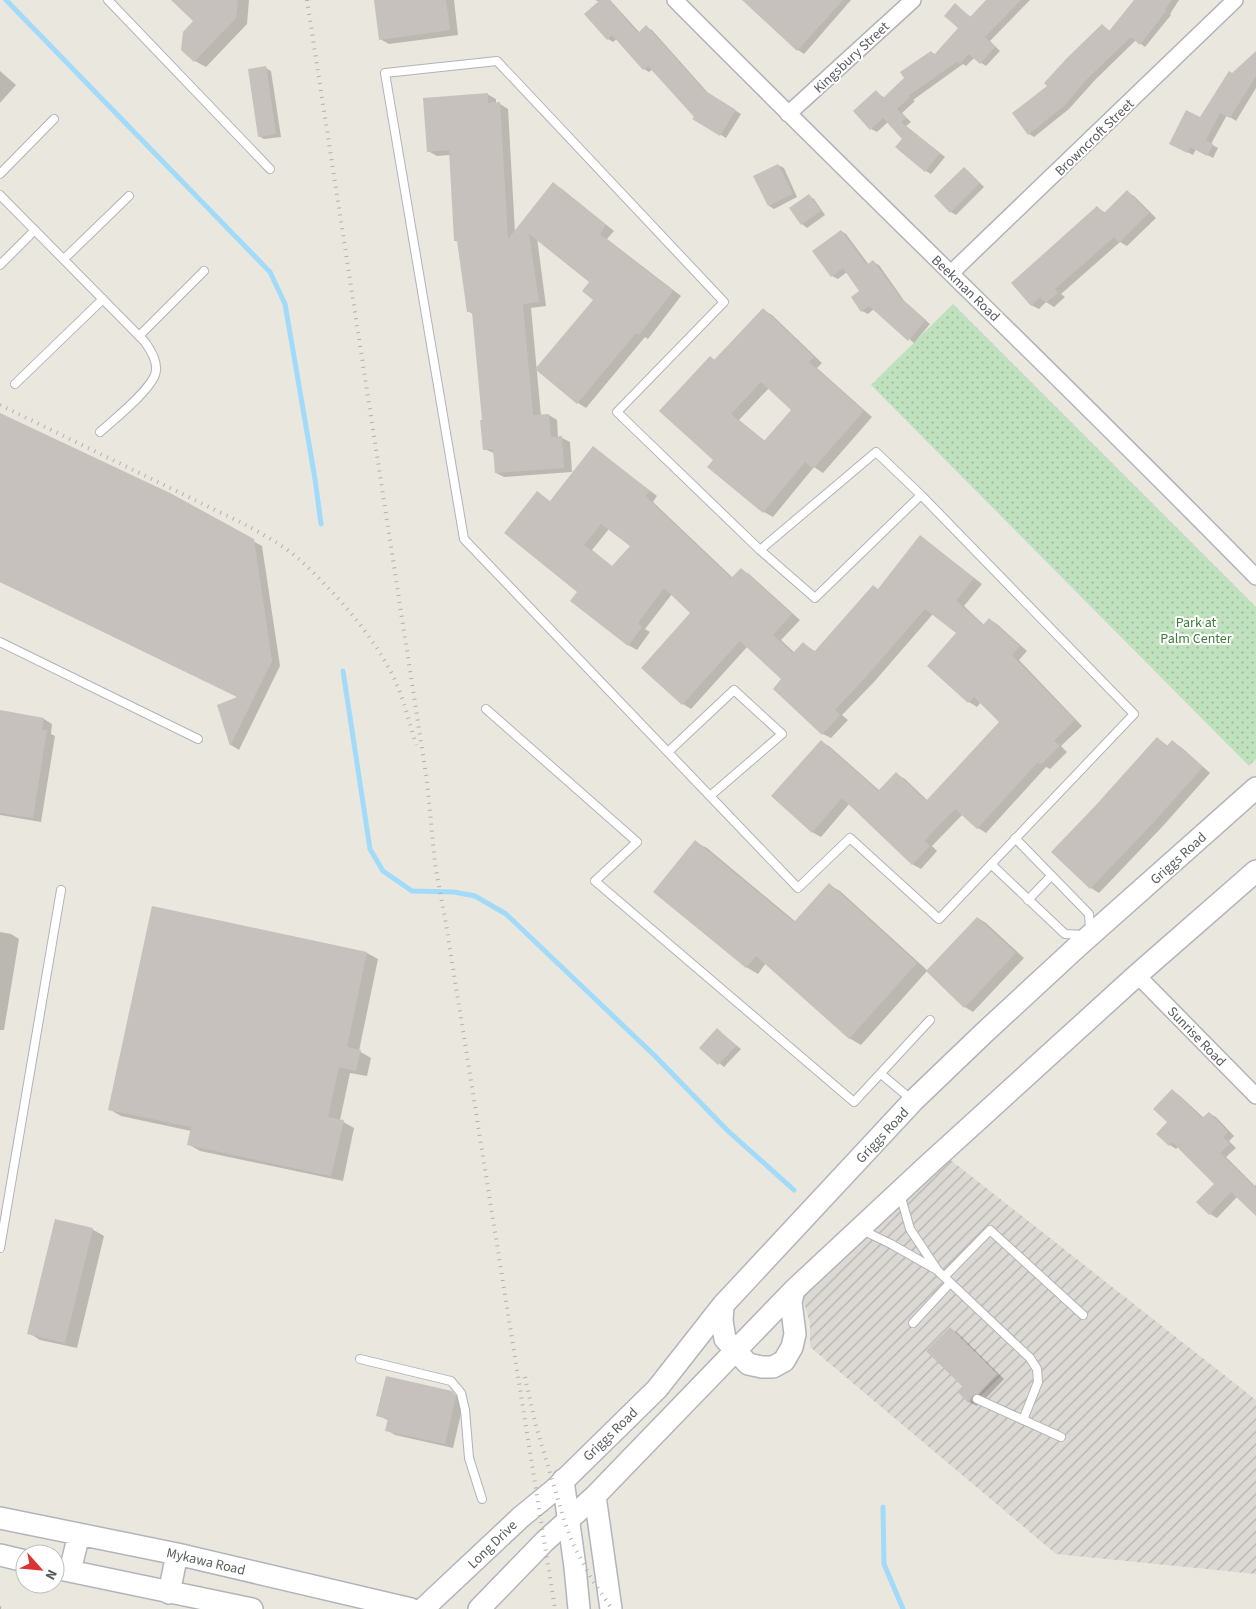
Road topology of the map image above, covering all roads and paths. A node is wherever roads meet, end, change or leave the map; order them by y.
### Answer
1 (108, 0) edge
2 (675, 0) edge
3 (913, 0) edge
4 (1235, 0) edge
5 (788, 114) junction
6 (54, 119) dead end
7 (270, 169) dead end
8 (0, 174) edge
9 (0, 195) edge
10 (128, 196) dead end
11 (35, 230) junction
12 (64, 259) junction
13 (0, 264) edge
14 (204, 271) dead end
15 (951, 273) junction
16 (103, 299) junction
17 (139, 336) junction
18 (15, 384) dead end
19 (100, 432) dead end
20 (921, 495) junction
21 (760, 550) junction
22 (1256, 577) edge
23 (0, 642) edge
24 (486, 709) dead end
25 (198, 739) dead end
26 (668, 752) junction
27 (1256, 788) edge
28 (710, 796) junction
29 (1015, 838) junction
30 (991, 864) junction
31 (1256, 871) edge
32 (1051, 876) junction
33 (61, 890) dead end
34 (1028, 900) junction
35 (1091, 936) junction
36 (1137, 975) junction
37 (930, 1020) dead end
38 (881, 1074) junction
39 (1256, 1096) edge
40 (913, 1101) junction
41 (899, 1192) junction
42 (860, 1229) junction
43 (0, 1248) edge
44 (944, 1277) junction
45 (794, 1290) junction
46 (724, 1305) junction
47 (1083, 1315) dead end
48 (913, 1322) dead end
49 (736, 1351) junction
50 (360, 1359) dead end
51 (977, 1399) dead end
52 (1023, 1420) junction
53 (1061, 1437) dead end
54 (563, 1480) junction
55 (595, 1496) junction
56 (482, 1499) dead end
57 (0, 1518) edge
58 (569, 1519) junction
59 (79, 1534) junction
60 (177, 1554) junction
61 (0, 1555) edge
62 (15, 1559) edge
63 (65, 1564) edge
64 (65, 1571) edge
65 (169, 1592) junction
66 (252, 1609) edge
67 (411, 1609) edge
68 (423, 1609) edge
69 (479, 1609) edge
70 (580, 1609) edge
71 (612, 1609) edge

1 - 7 lane
2 - 5 street, Beekman Road
3 - 5 street, Kingsbury Street
4 - 15 street, Browncroft Street
5 - 15 street, Beekman Road
6 - 8 lane
9 - 11 lane
10 - 12 lane
11 - 12 lane
11 - 13 lane
12 - 16 lane
14 - 17 lane
15 - 22 street, Beekman Road
16 - 17 lane
16 - 18 lane
17 - 19 lane
20 - 21 lane
20 - 21 lane
20 - 29 lane
21 - 26 lane
23 - 25 lane
24 - 38 lane
26 - 28 lane
26 - 28 lane
27 - 35 main road, Griggs Road
28 - 30 lane
29 - 30 lane
29 - 32 lane
30 - 34 lane
31 - 36 main road
32 - 34 lane
32 - 35 lane
33 - 43 lane
34 - 35 lane
35 - 40 main road, Griggs Road
36 - 39 street, Sunrise Road
36 - 41 main road
37 - 38 lane
38 - 40 lane
40 - 46 main road, Griggs Road
41 - 42 main road
41 - 44 lane
42 - 44 lane
42 - 45 main road
44 - 47 lane
44 - 48 lane
44 - 52 lane
45 - 49 main road
45 - 49 main road
46 - 49 main road
46 - 54 main road, Griggs Road
49 - 55 main road
50 - 56 lane
51 - 52 lane
52 - 53 lane
54 - 58 main road
54 - 68 main road, Long Drive
55 - 58 main road
55 - 71 main road
57 - 59 main road, Mykawa Road
58 - 69 main road
58 - 70 main road
59 - 60 main road, Mykawa Road
59 - 63 main road
60 - 65 main road
60 - 67 main road, Mykawa Road
61 - 62 main road
64 - 65 main road
65 - 66 main road

